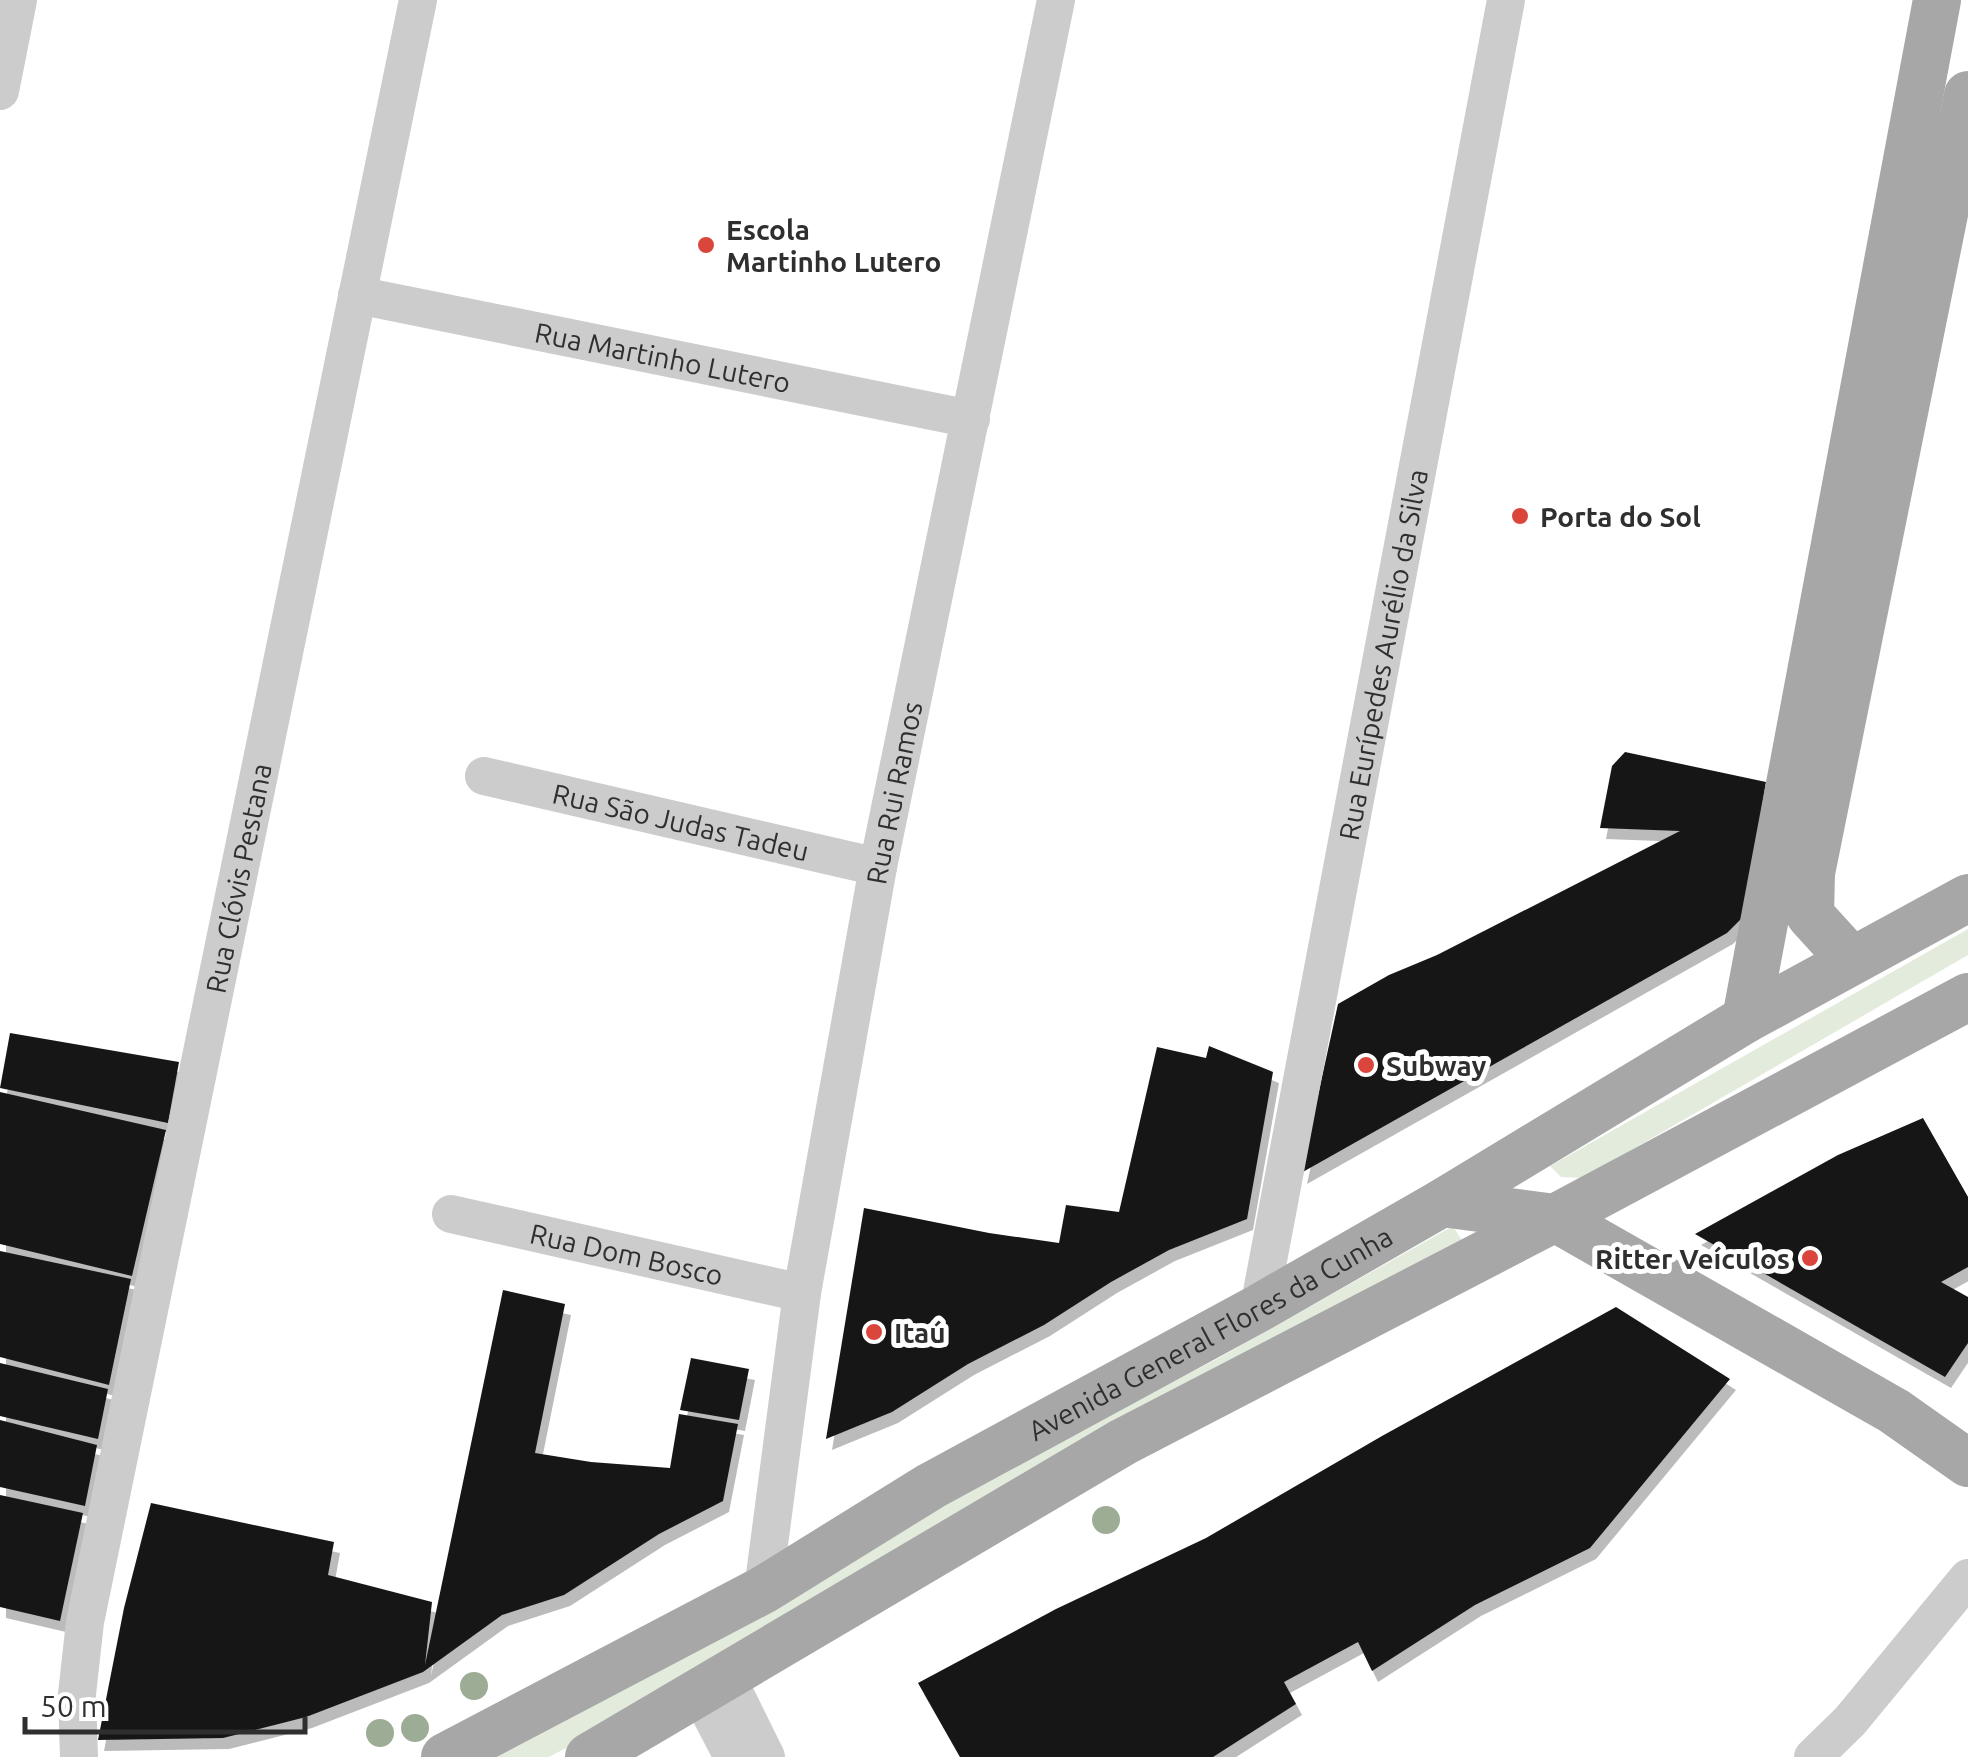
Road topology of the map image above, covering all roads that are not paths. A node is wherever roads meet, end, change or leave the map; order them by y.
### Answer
1 (18, 0) edge
2 (418, 0) edge
3 (1055, 0) edge
4 (1506, 0) edge
5 (1936, 0) edge
6 (0, 92) edge
7 (1968, 95) edge
8 (1931, 252) edge
9 (356, 295) junction
10 (971, 419) junction
11 (484, 776) dead end
12 (878, 866) junction
13 (1968, 898) edge
14 (1851, 960) junction
15 (1968, 997) edge
16 (1746, 1019) junction
17 (1442, 1204) junction
18 (451, 1214) dead end
19 (1555, 1218) junction
20 (802, 1293) junction
21 (1259, 1308) junction
22 (1968, 1463) edge
23 (1968, 1578) edge
24 (763, 1590) junction
25 (712, 1684) junction
26 (79, 1757) edge
27 (445, 1757) edge
28 (589, 1757) edge
29 (733, 1757) edge
30 (766, 1757) edge
31 (1812, 1757) edge

1 - 6 street
2 - 9 street, Rua Clóvis Pestana
3 - 10 street, Rua Rui Ramos
4 - 21 street, Rua Eurípedes Aurélio da Silva
5 - 8 main road
7 - 8 main road
8 - 14 main road
8 - 16 main road
9 - 10 street, Rua Martinho Lutero
9 - 26 street, Rua Clóvis Pestana
10 - 12 street, Rua Rui Ramos
11 - 12 street, Rua São Judas Tadeu
12 - 20 street, Rua Rui Ramos
13 - 14 main road, Avenida General Flores da Cunha
14 - 16 main road, Avenida General Flores da Cunha
15 - 19 main road, Avenida General Flores da Cunha
16 - 17 main road, Avenida General Flores da Cunha
17 - 19 main road
17 - 21 main road, Avenida General Flores da Cunha
18 - 20 street, Rua Dom Bosco
19 - 22 main road
19 - 25 main road, Avenida General Flores da Cunha
20 - 24 street, Rua Rui Ramos
21 - 24 main road, Avenida General Flores da Cunha
23 - 31 street
24 - 27 main road, Avenida General Flores da Cunha
25 - 28 main road, Avenida General Flores da Cunha
25 - 29 street
25 - 30 street

